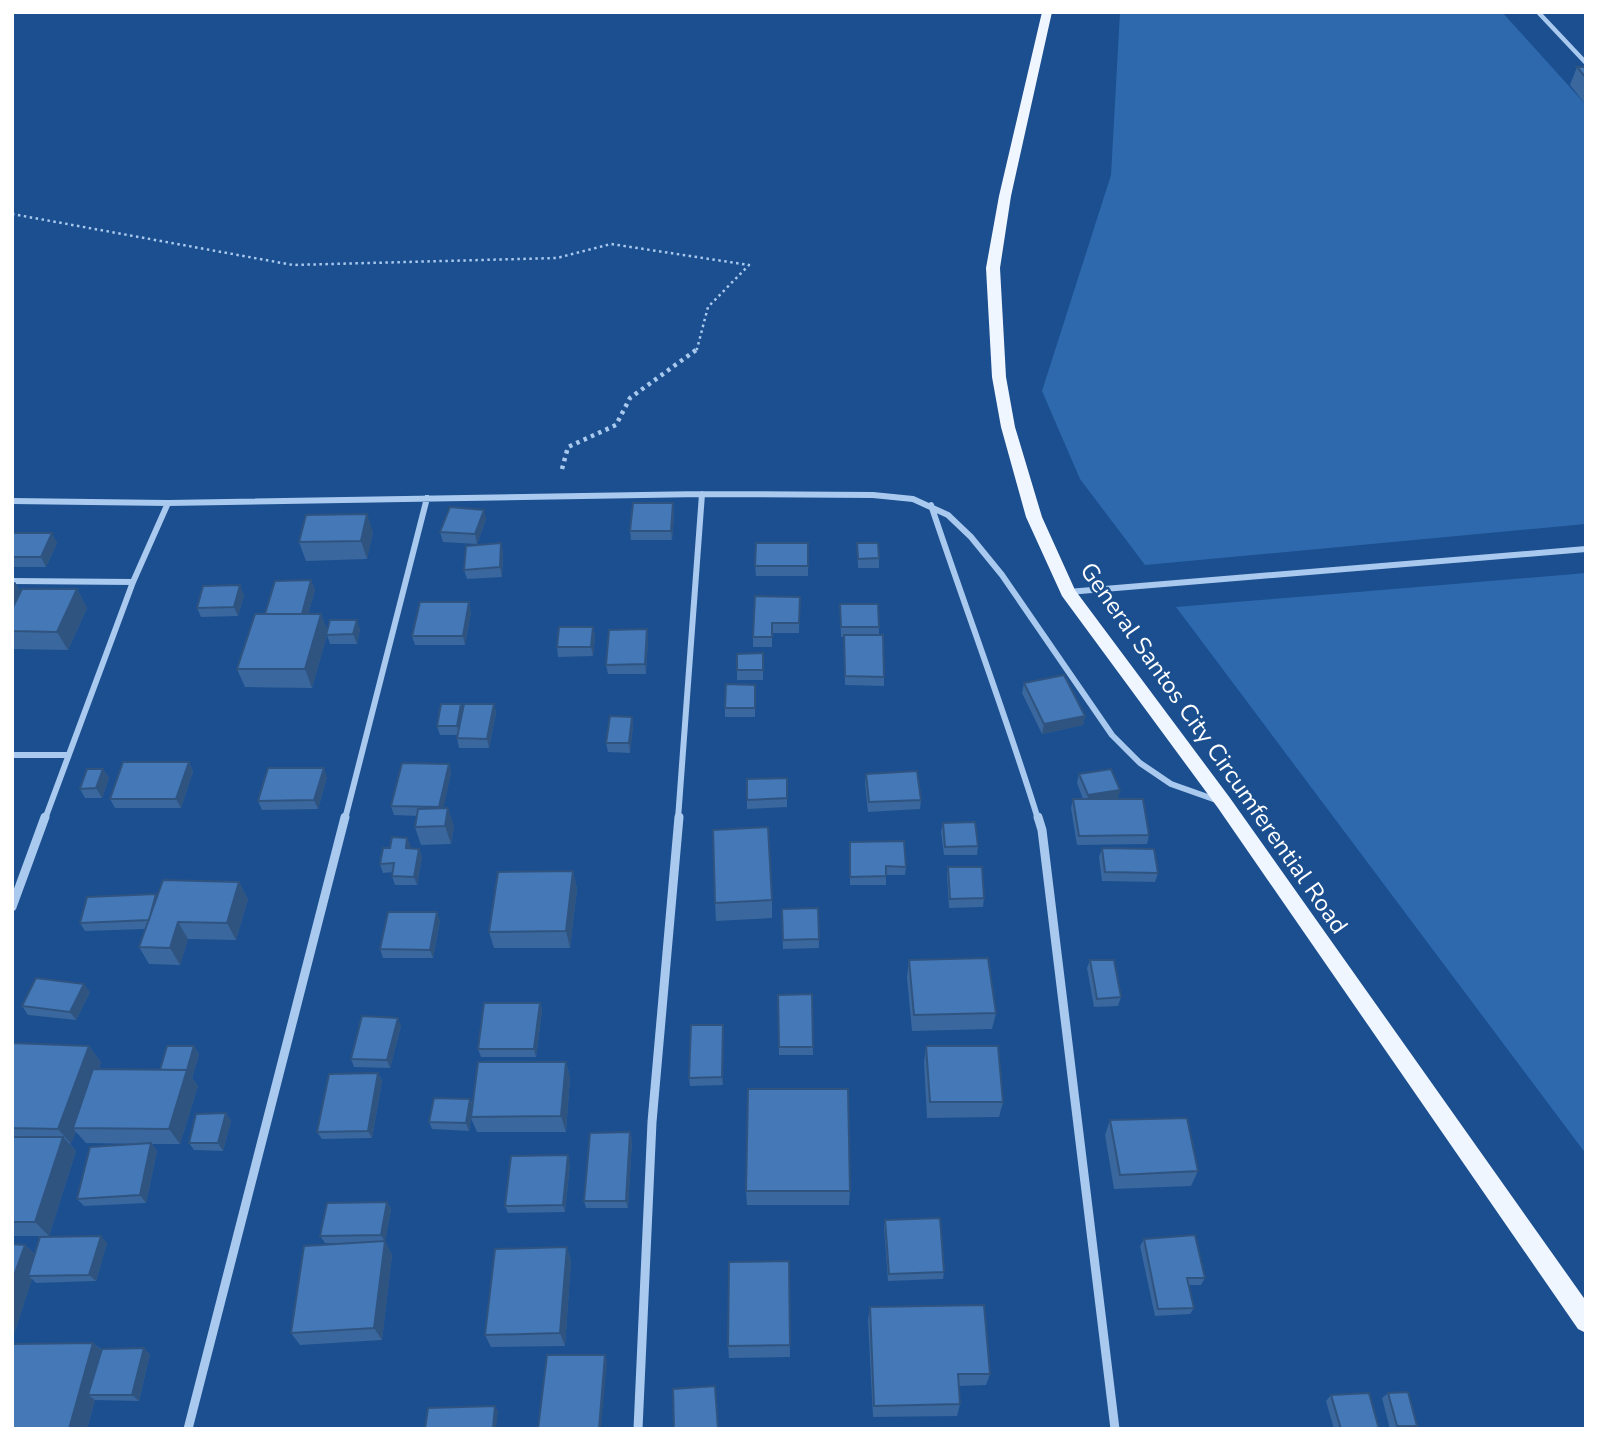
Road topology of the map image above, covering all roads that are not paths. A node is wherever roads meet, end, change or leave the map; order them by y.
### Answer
1 (1047, 12) edge
2 (1538, 12) edge
3 (1586, 63) edge
4 (702, 494) junction
5 (427, 498) junction
6 (12, 501) edge
7 (168, 503) junction
8 (931, 505) junction
9 (1586, 549) edge
10 (12, 581) edge
11 (133, 582) junction
12 (1068, 592) junction
13 (12, 755) edge
14 (68, 755) junction
15 (1224, 803) junction
16 (12, 907) edge
17 (1586, 1321) edge
18 (188, 1429) edge
19 (638, 1429) edge
20 (1115, 1429) edge

1 - 12 main road, General Santos City Circumferential Road
2 - 3 street
4 - 5 street
4 - 8 street
4 - 19 street
5 - 7 street
5 - 18 street
6 - 7 street
7 - 11 street
8 - 15 street
8 - 20 street
9 - 12 street
10 - 11 street
11 - 14 street
12 - 15 main road, General Santos City Circumferential Road
13 - 14 street
14 - 16 street
15 - 17 main road, General Santos City Circumferential Road

